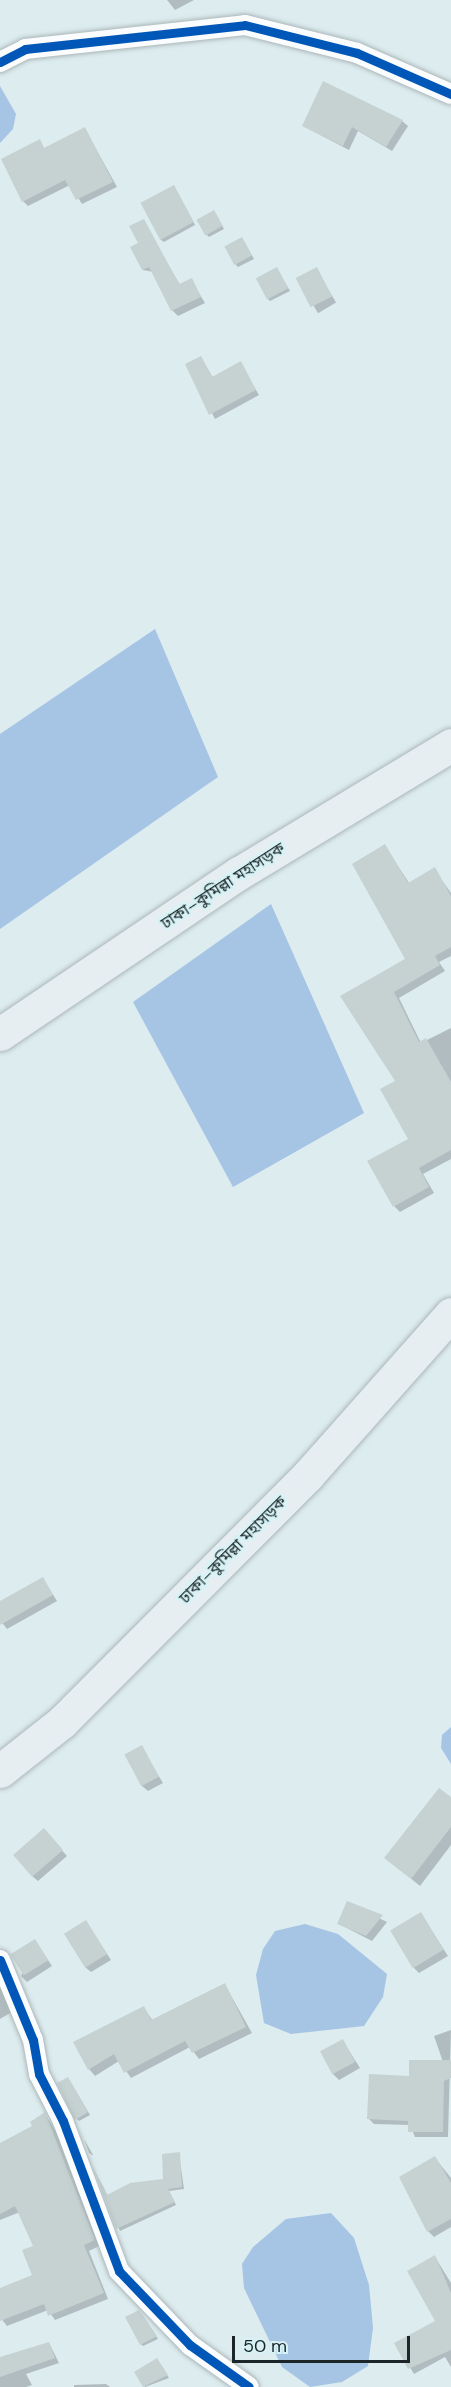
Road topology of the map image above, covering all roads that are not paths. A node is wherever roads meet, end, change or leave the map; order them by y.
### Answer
1 (0, 62) edge
2 (451, 94) edge
3 (451, 745) edge
4 (0, 1034) edge
5 (451, 1314) edge
6 (0, 1771) edge
7 (0, 1960) edge
8 (249, 2387) edge

1 - 2 street
3 - 4 highway, ঢাকা–কুমিল্লা মহাসড়ক
5 - 6 highway, ঢাকা–কুমিল্লা মহাসড়ক
7 - 8 street

